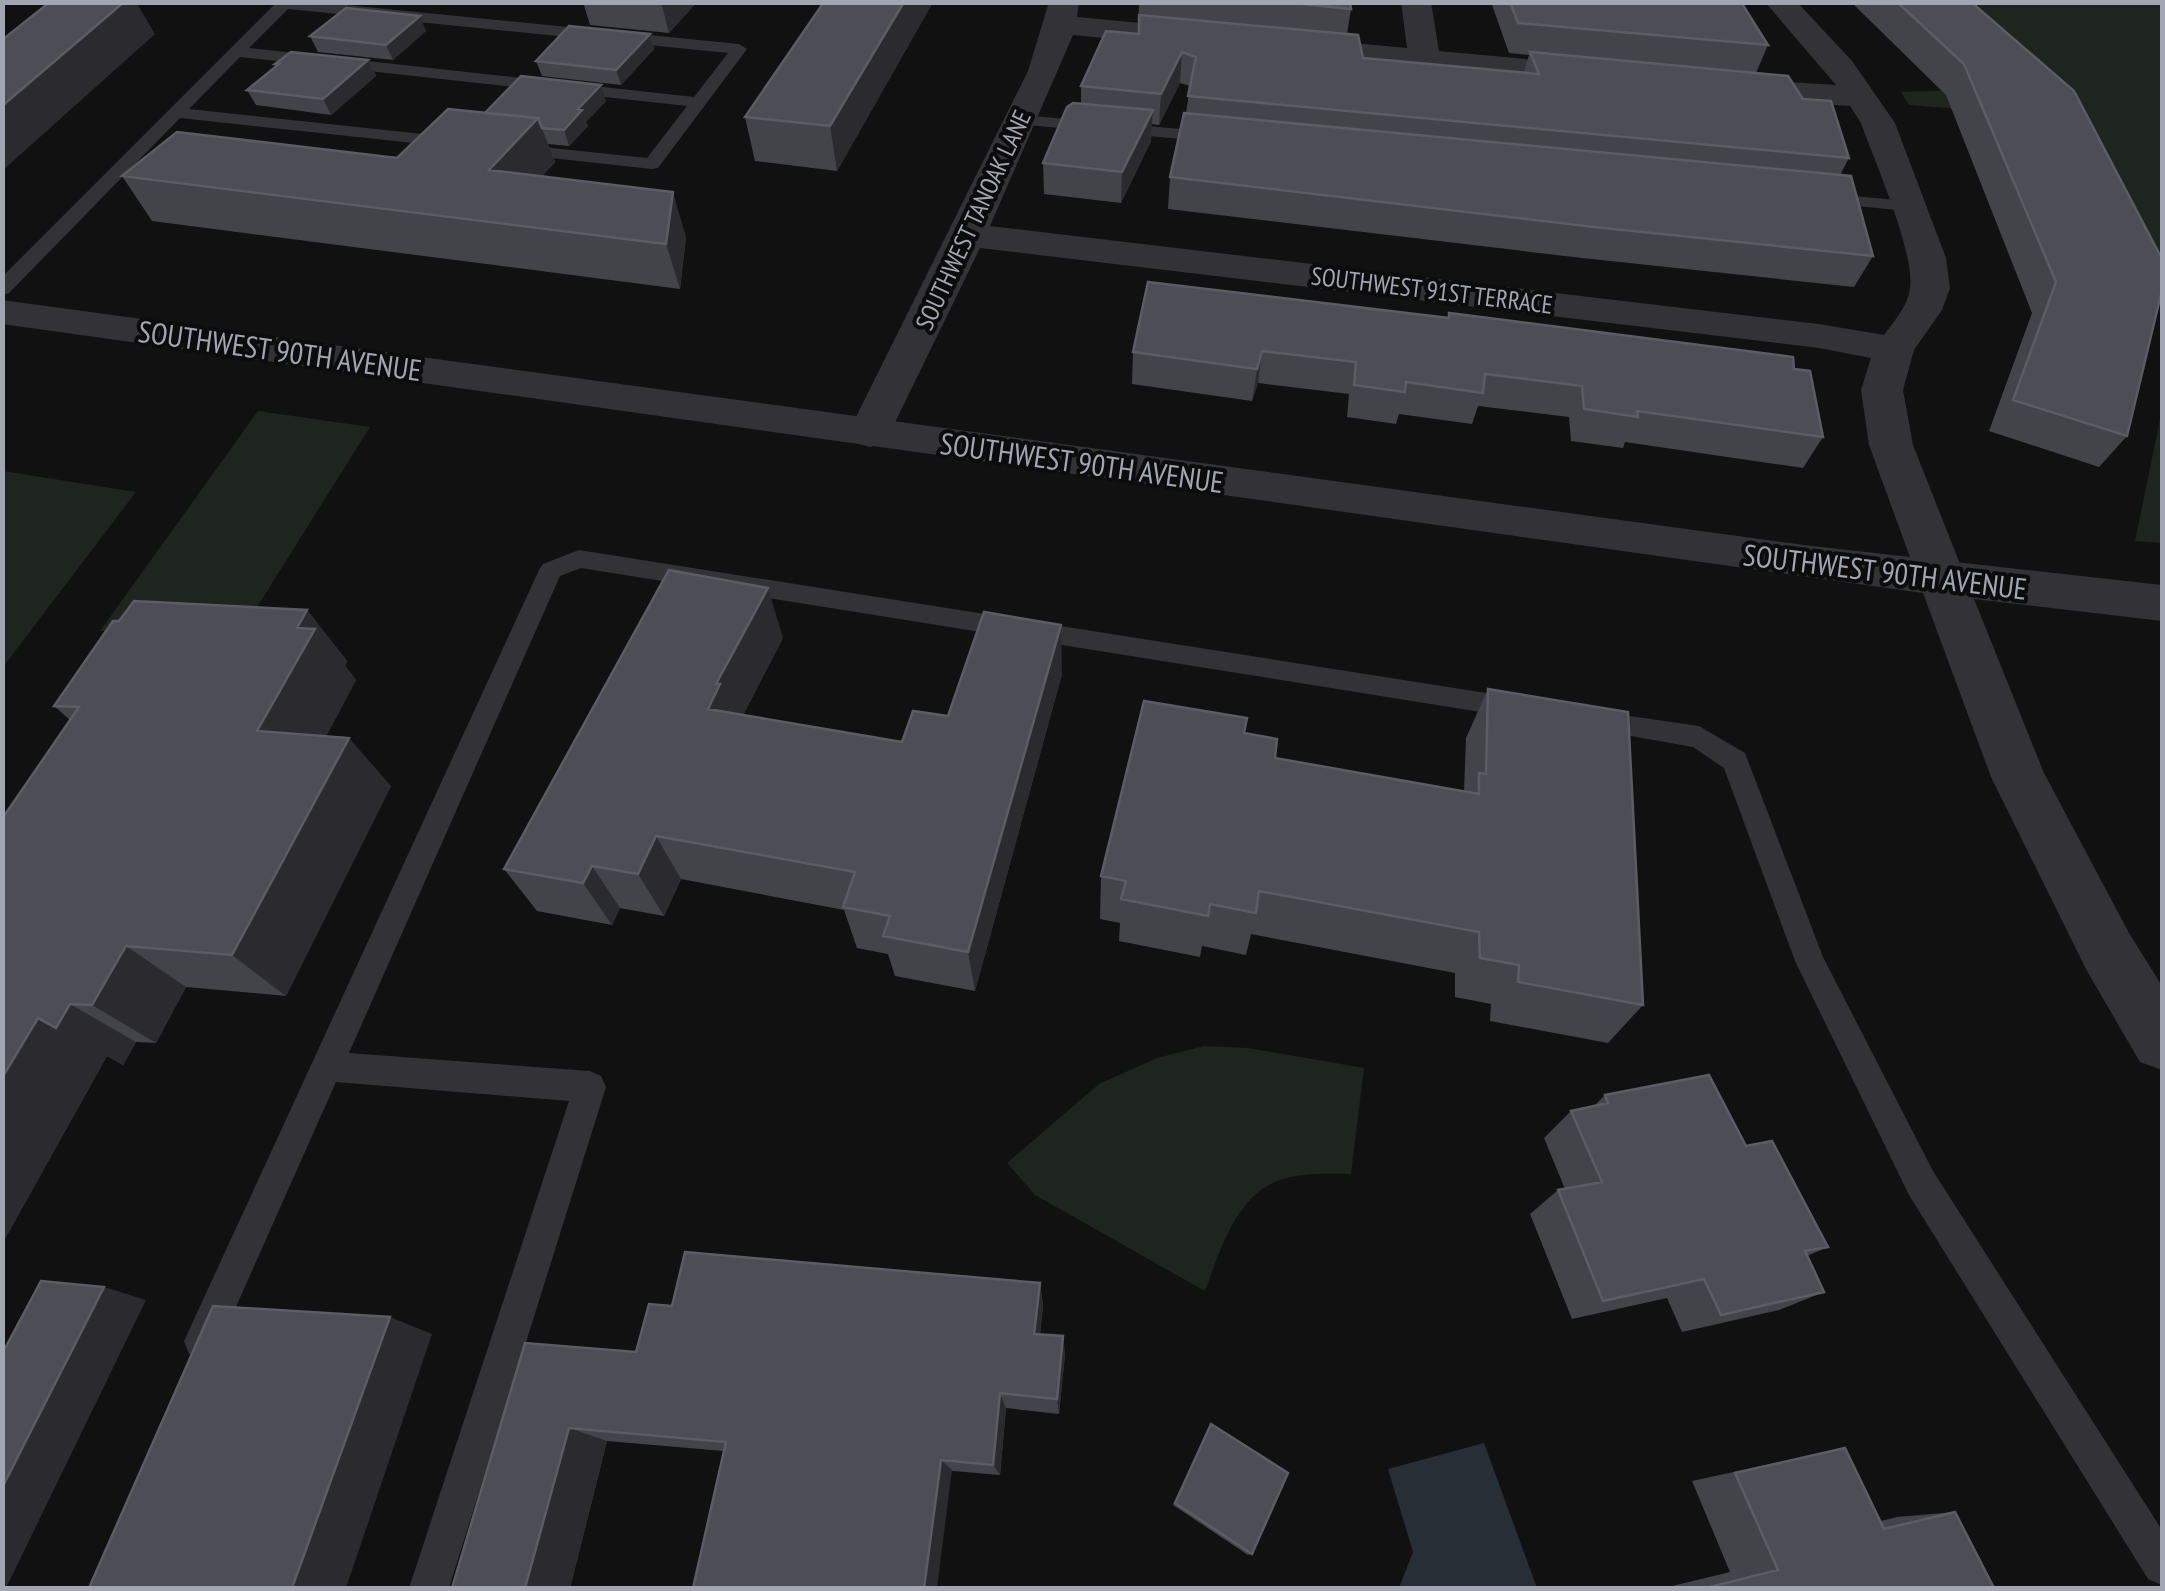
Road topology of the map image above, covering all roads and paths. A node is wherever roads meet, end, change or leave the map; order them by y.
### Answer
1 (1416, 2) edge
2 (1780, 2) edge
3 (286, 3) edge
4 (1063, 14) edge
5 (238, 52) junction
6 (1424, 58) junction
7 (1635, 79) edge
8 (1693, 85) edge
9 (1862, 97) junction
10 (698, 102) junction
11 (179, 113) junction
12 (1020, 120) junction
13 (1244, 140) edge
14 (474, 145) edge
15 (494, 147) edge
16 (1794, 196) edge
17 (1908, 206) junction
18 (968, 236) junction
19 (2, 289) edge
20 (2, 312) edge
21 (1894, 350) junction
22 (870, 433) junction
23 (1942, 580) junction
24 (2162, 603) edge
25 (2162, 1041) edge
26 (326, 1066) junction
27 (188, 1372) edge
28 (2162, 1566) edge
29 (429, 1588) edge

1 - 6 street
2 - 9 street
3 - 5 lane
3 - 10 lane
4 - 6 street
4 - 12 street, SOUTHWEST TANOAK LANE
5 - 10 lane
5 - 11 lane
6 - 7 street
8 - 9 street
9 - 17 street
10 - 15 lane
11 - 14 lane
11 - 19 lane
12 - 13 lane
12 - 18 street, SOUTHWEST TANOAK LANE
16 - 17 lane
17 - 21 street
18 - 21 street, SOUTHWEST 91ST TERRACE
18 - 22 street, SOUTHWEST TANOAK LANE
20 - 22 street, SOUTHWEST 90TH AVENUE
21 - 23 street
22 - 23 street, SOUTHWEST 90TH AVENUE
23 - 24 street, SOUTHWEST 90TH AVENUE
23 - 25 street
26 - 27 lane
26 - 28 lane
26 - 29 lane

